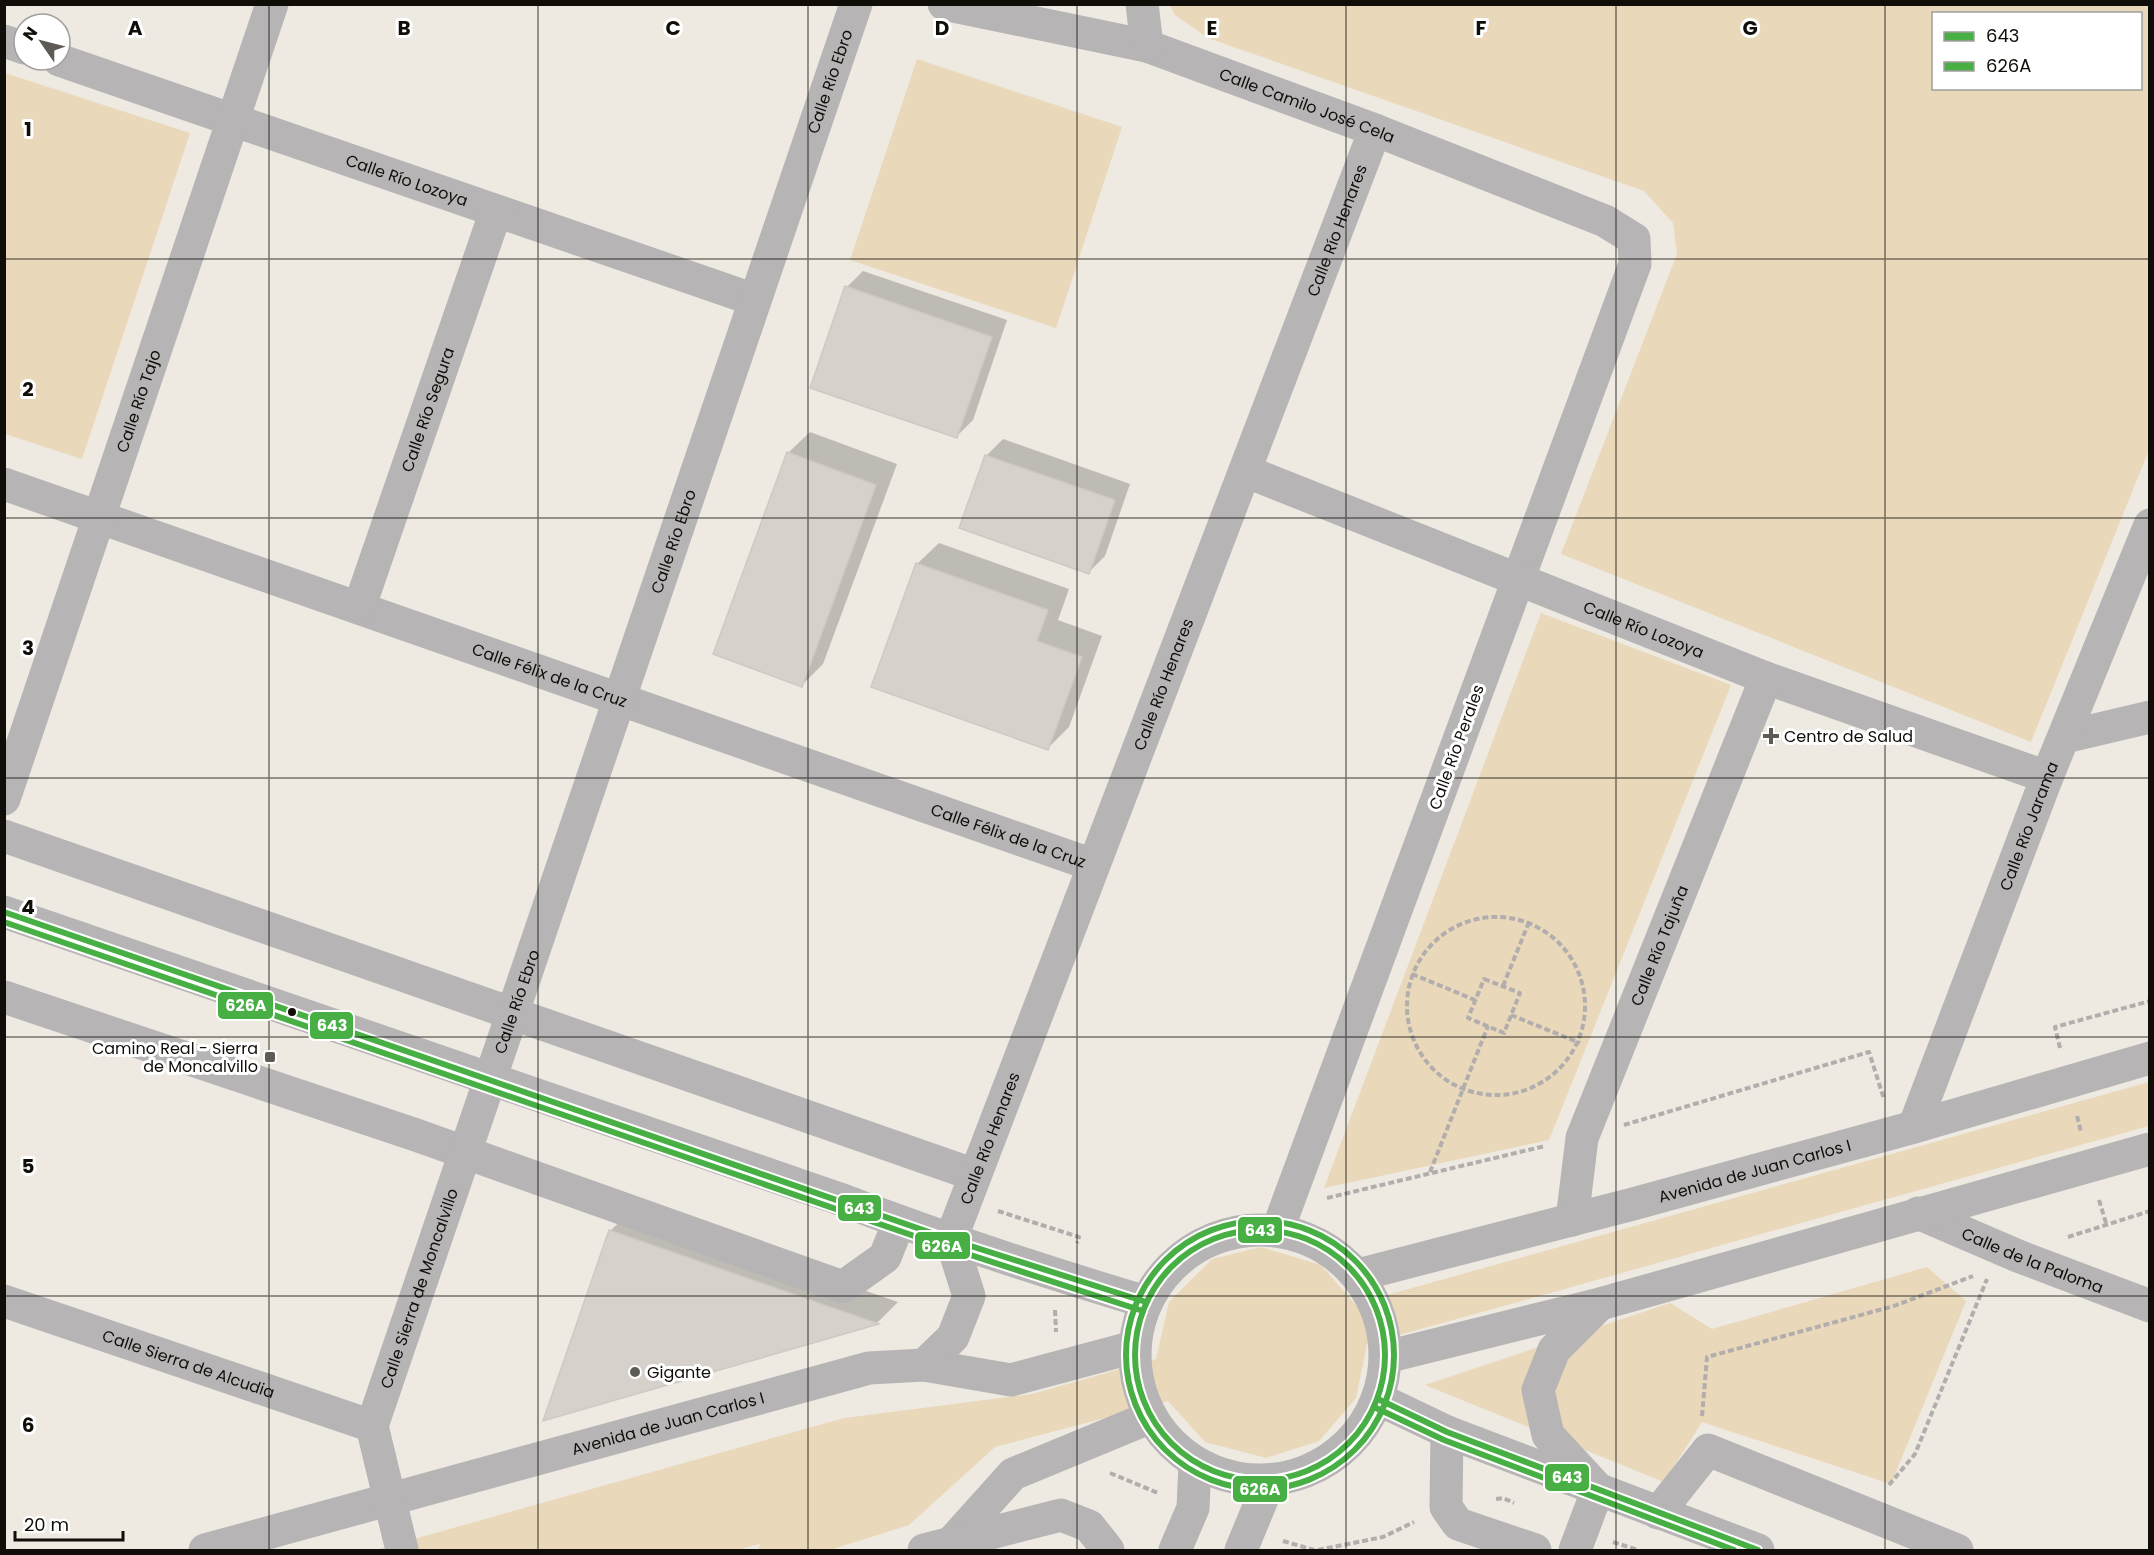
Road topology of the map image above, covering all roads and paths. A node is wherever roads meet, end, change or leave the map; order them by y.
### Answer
1 (272, 4) edge
2 (855, 4) edge
3 (944, 4) edge
4 (1142, 4) edge
5 (1147, 46) junction
6 (72, 65) edge
7 (232, 120) junction
8 (1375, 130) junction
9 (496, 211) junction
10 (1635, 264) joint
11 (755, 300) junction
12 (1245, 471) junction
13 (4, 484) edge
14 (99, 517) junction
15 (2150, 525) edge
16 (1518, 580) junction
17 (359, 608) junction
18 (1766, 678) junction
19 (618, 699) junction
20 (2150, 717) edge
21 (2065, 737) junction
22 (2047, 777) junction
23 (4, 799) edge
24 (4, 836) edge
25 (1094, 865) junction
26 (4, 912) edge
27 (1529, 922) junction
28 (1503, 987) junction
29 (4, 997) edge
30 (511, 1012) junction
31 (1511, 1015) junction
32 (1488, 1026) junction
33 (1578, 1042) junction
34 (1586, 1045) dead end
35 (2150, 1058) edge
36 (488, 1078) junction
37 (1462, 1089) junction
38 (1914, 1127) junction
39 (2150, 1149) edge
40 (463, 1152) junction
41 (1429, 1172) dead end
42 (975, 1175) junction
43 (2150, 1211) edge
44 (1918, 1213) junction
45 (1572, 1220) junction
46 (899, 1222) junction
47 (1278, 1229) junction
48 (951, 1239) junction
49 (2004, 1262) junction
50 (1358, 1275) junction
51 (4, 1301) edge
52 (1146, 1302) junction
53 (1600, 1304) junction
54 (2150, 1306) edge
55 (1134, 1347) junction
56 (1386, 1357) junction
57 (924, 1365) junction
58 (1378, 1399) junction
59 (1151, 1417) junction
60 (372, 1426) junction
61 (1448, 1432) junction
62 (1708, 1450) junction
63 (1195, 1463) junction
64 (1270, 1480) junction
65 (1598, 1489) junction
66 (390, 1500) junction
67 (1658, 1513) junction
68 (1865, 1514) junction
69 (937, 1547) edge
70 (205, 1551) edge
71 (402, 1551) edge
72 (1108, 1551) edge
73 (1175, 1551) edge
74 (1241, 1551) edge
75 (1535, 1551) edge
76 (1575, 1551) edge
77 (1758, 1551) edge
78 (1958, 1551) edge

1 - 7 street, Calle Río Tajo
2 - 11 street, Calle Río Ebro
3 - 5 street, Calle Camilo José Cela
4 - 5 street
5 - 8 street, Calle Camilo José Cela
6 - 7 street, Calle Río Lozoya
7 - 9 street, Calle Río Lozoya
7 - 14 street, Calle Río Tajo
8 - 10 street, Calle Camilo José Cela
8 - 12 street, Calle Río Henares
9 - 11 street, Calle Río Lozoya
9 - 17 street, Calle Río Segura
10 - 16 street, Calle Río Perales
11 - 19 street, Calle Río Ebro
12 - 16 street, Calle Río Lozoya
12 - 25 street, Calle Río Henares
13 - 14 street, Calle Félix de la Cruz
14 - 17 street, Calle Félix de la Cruz
14 - 23 street, Calle Río Tajo
15 - 21 street, Calle Río Jarama
16 - 18 street, Calle Río Lozoya
16 - 47 street, Calle Río Perales
17 - 19 street, Calle Félix de la Cruz
18 - 22 street, Calle Río Lozoya
18 - 45 street, Calle Río Tajuña
19 - 25 street, Calle Félix de la Cruz
19 - 30 street, Calle Río Ebro
20 - 21 street
21 - 22 street, Calle Río Jarama
22 - 38 street, Calle Río Jarama
24 - 30 street
25 - 42 street, Calle Río Henares
26 - 36 street
27 - 28 path
27 - 33 path
27 - 37 path
28 - 31 path
28 - 32 path
29 - 40 street
30 - 36 street, Calle Río Ebro
30 - 42 street
31 - 32 path
31 - 33 path
32 - 37 path
33 - 34 path
33 - 37 path
35 - 38 street, Avenida de Juan Carlos I
36 - 40 street, Calle Sierra de Moncalvillo
36 - 46 street
37 - 41 path
38 - 45 street, Avenida de Juan Carlos I
39 - 44 street
40 - 46 street
40 - 60 street, Calle Sierra de Moncalvillo
42 - 48 street, Calle Río Henares
43 - 49 path
44 - 49 street, Calle de la Paloma
44 - 53 street
45 - 50 street, Avenida de Juan Carlos I
46 - 48 street
47 - 50 street
47 - 52 street
48 - 52 street
48 - 57 street
49 - 54 street, Calle de la Paloma
49 - 62 path
49 - 68 path
50 - 56 street
51 - 60 street, Calle Sierra de Alcudia
52 - 55 street
53 - 56 street
53 - 65 street
55 - 57 street, Avenida de Juan Carlos I
55 - 59 street
56 - 58 street
57 - 66 street, Avenida de Juan Carlos I
58 - 61 street
58 - 64 street
59 - 63 street
59 - 69 street
60 - 66 street
61 - 65 street
61 - 75 street
62 - 67 street
62 - 68 street
63 - 64 street
63 - 73 street
64 - 74 street
65 - 67 street
65 - 76 street
66 - 70 street, Avenida de Juan Carlos I
66 - 71 street
67 - 77 street
68 - 78 street
69 - 72 street

